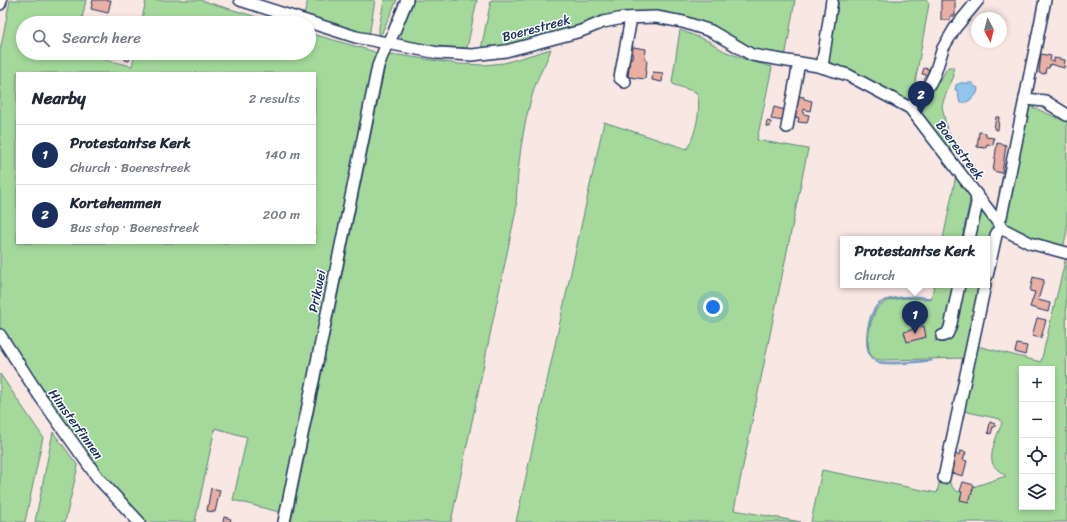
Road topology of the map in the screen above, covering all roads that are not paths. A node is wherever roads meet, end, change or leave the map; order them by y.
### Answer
1 (1, 0) edge
2 (240, 0) edge
3 (407, 0) edge
4 (832, 0) edge
5 (978, 0) edge
6 (1045, 0) edge
7 (0, 4) edge
8 (290, 16) edge
9 (631, 18) junction
10 (316, 24) edge
11 (387, 43) junction
12 (799, 63) junction
13 (822, 67) junction
14 (625, 82) dead end
15 (1025, 99) junction
16 (910, 108) junction
17 (1067, 115) edge
18 (787, 127) dead end
19 (976, 194) junction
20 (1000, 224) junction
21 (970, 236) edge
22 (1067, 253) edge
23 (990, 262) edge
24 (959, 288) edge
25 (984, 288) edge
26 (0, 335) edge
27 (942, 336) dead end
28 (944, 478) dead end
29 (139, 522) edge
30 (284, 522) edge

1 - 7 street
2 - 8 street, Boerestreek
3 - 11 street, Prikwei
4 - 13 street
5 - 16 street
6 - 15 street
9 - 11 street, Boerestreek
9 - 12 street, Boerestreek
9 - 14 street
10 - 11 street, Boerestreek
11 - 30 street, Prikwei
12 - 13 street, Boerestreek
12 - 18 street
13 - 16 street, Boerestreek
15 - 17 street
15 - 20 street
16 - 19 street, Boerestreek
19 - 20 street, Boerestreek
19 - 21 street, Boerestreek
20 - 22 street, Boerestreek
20 - 23 street
24 - 27 street
25 - 28 street
26 - 29 street, Himsterfinnen

